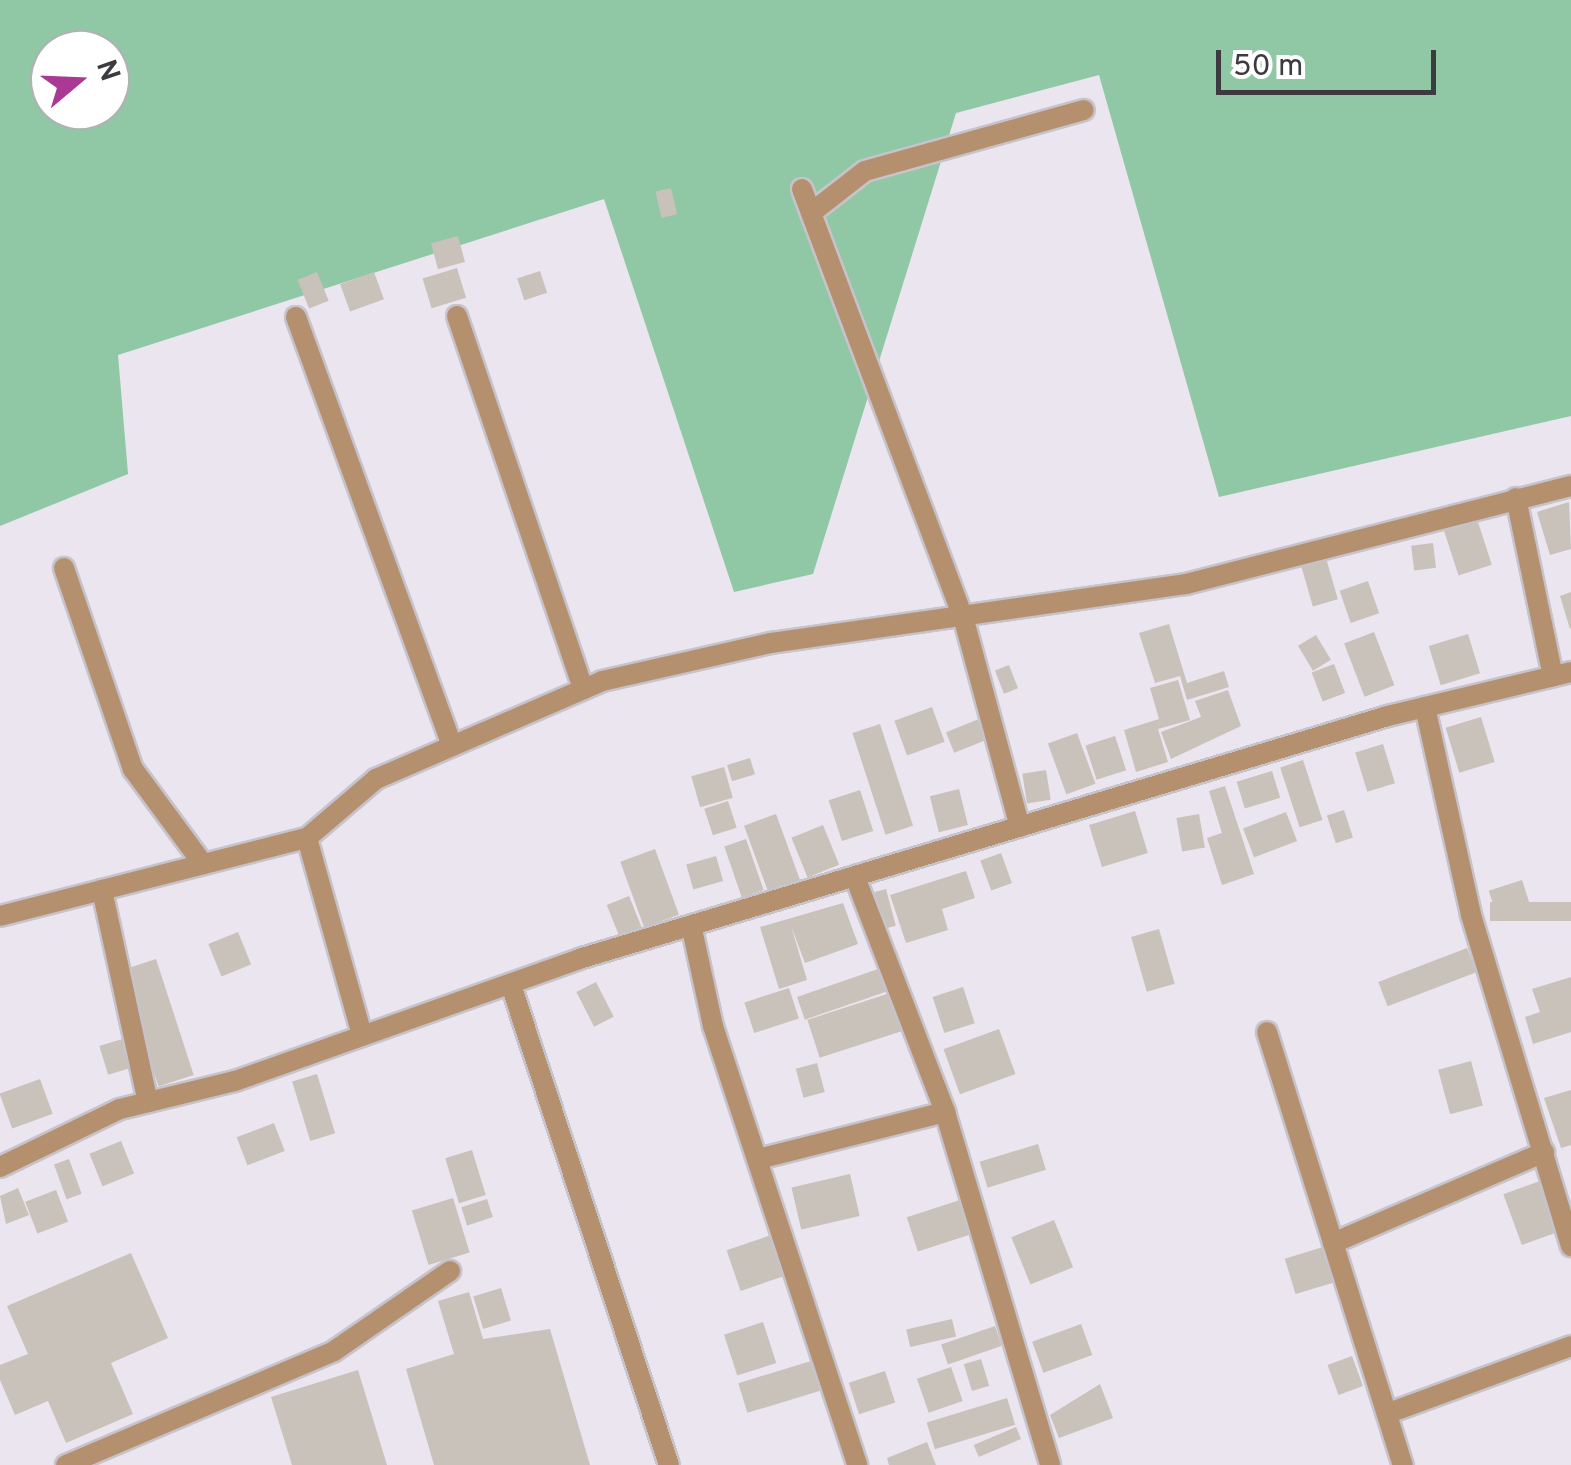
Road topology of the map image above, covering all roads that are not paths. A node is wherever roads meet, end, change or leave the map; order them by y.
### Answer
1 (1084, 110) dead end
2 (802, 189) dead end
3 (811, 213) junction
4 (457, 316) dead end
5 (296, 317) dead end
6 (1571, 486) edge
7 (1516, 498) junction
8 (64, 568) dead end
9 (964, 620) junction
10 (1562, 674) edge
11 (583, 689) junction
12 (1425, 706) junction
13 (452, 746) junction
14 (1020, 827) junction
15 (307, 838) junction
16 (203, 864) junction
17 (855, 877) junction
18 (102, 890) junction
19 (0, 916) edge
20 (692, 929) junction
21 (511, 985) junction
22 (361, 1031) junction
23 (1266, 1032) dead end
24 (148, 1102) junction
25 (945, 1112) junction
26 (1544, 1152) junction
27 (762, 1158) junction
28 (0, 1167) edge
29 (1333, 1243) junction
30 (1571, 1246) edge
31 (450, 1271) dead end
32 (1571, 1346) edge
33 (1389, 1413) junction
34 (66, 1465) edge
35 (669, 1465) edge
36 (857, 1465) edge
37 (1050, 1465) edge
38 (1403, 1465) edge

1 - 3 street
2 - 3 street
3 - 9 street
4 - 11 street
5 - 13 street
6 - 7 street
7 - 9 street
7 - 10 street
8 - 16 street
9 - 11 street
9 - 14 street
10 - 12 street
11 - 13 street
12 - 14 street
12 - 26 street
13 - 15 street
14 - 17 street
15 - 16 street
15 - 22 street
16 - 18 street
17 - 20 street
17 - 25 street
18 - 19 street
18 - 24 street
20 - 21 street
20 - 27 street
21 - 22 street
21 - 35 street
22 - 24 street
23 - 29 street
24 - 28 street
25 - 27 street
25 - 37 street
26 - 29 street
26 - 30 street
27 - 36 street
29 - 33 street
31 - 34 street
32 - 33 street
33 - 38 street

